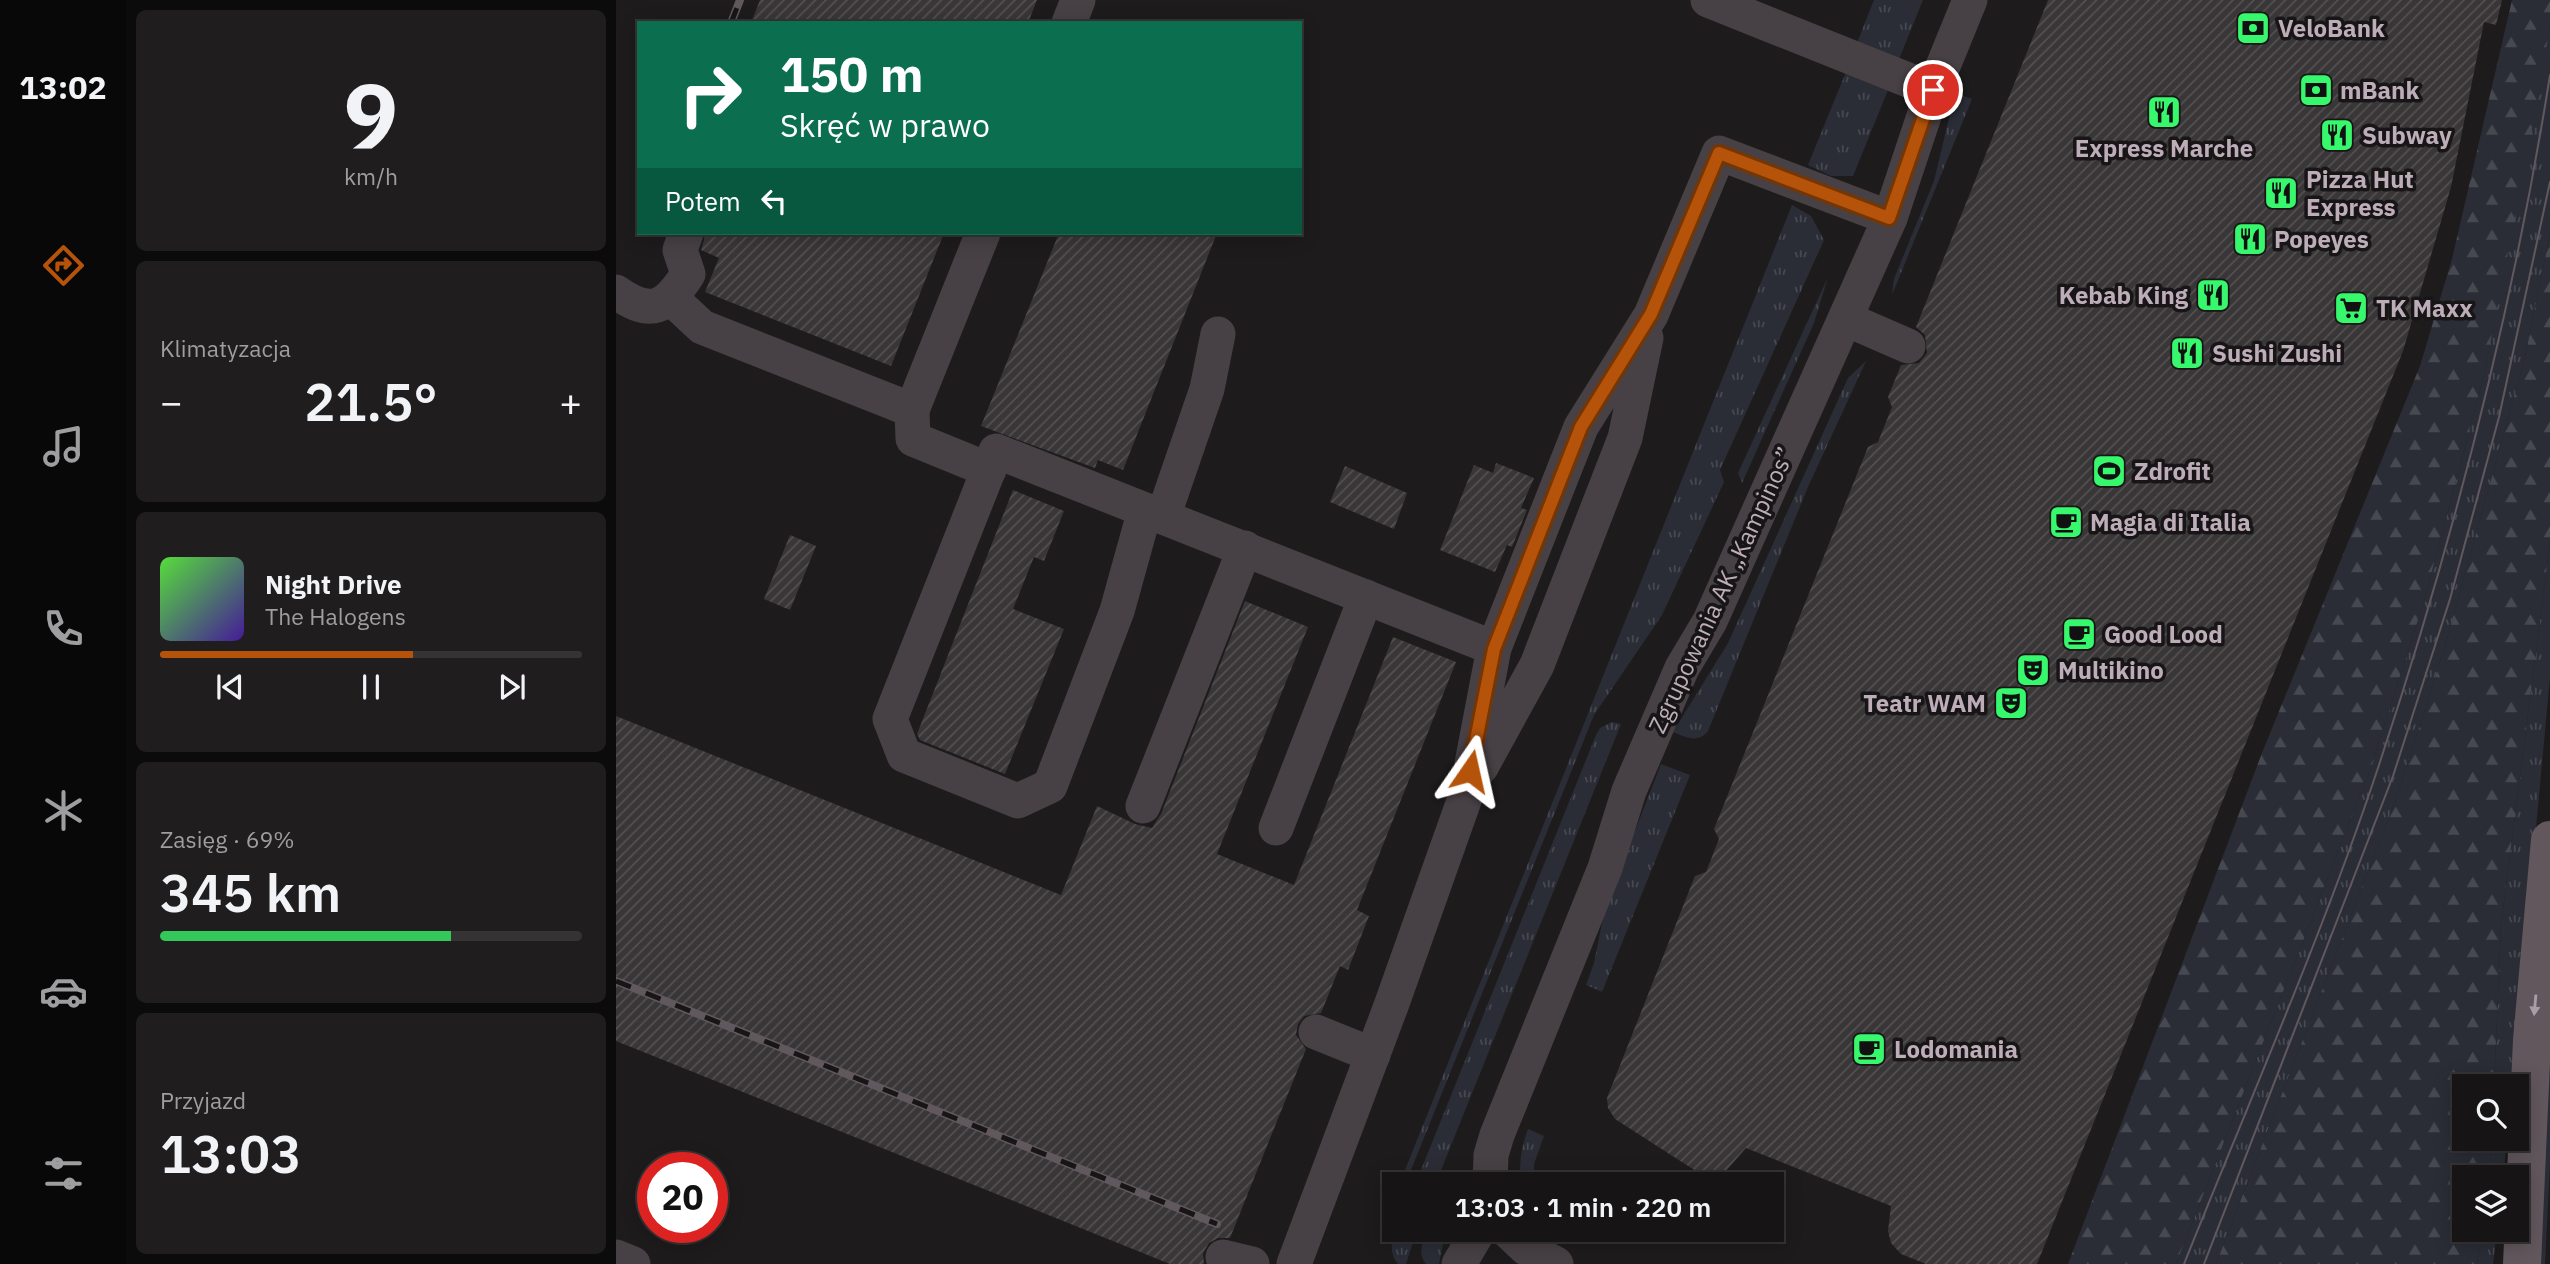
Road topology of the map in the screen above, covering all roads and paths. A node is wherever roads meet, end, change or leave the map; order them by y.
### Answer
1 (1078, 0) edge
2 (1709, 0) edge
3 (1970, 0) edge
4 (1070, 21) edge
5 (1933, 90) junction
6 (1889, 218) junction
7 (685, 235) edge
8 (983, 235) edge
9 (616, 292) edge
10 (672, 299) junction
11 (1651, 314) junction
12 (1846, 319) junction
13 (1218, 334) dead end
14 (1908, 346) dead end
15 (912, 410) junction
16 (989, 470) junction
17 (1154, 513) junction
18 (1245, 548) junction
19 (1366, 597) junction
20 (1494, 649) junction
21 (1466, 795) junction
22 (1143, 806) dead end
23 (1276, 828) dead end
24 (2550, 840) edge
25 (1316, 1032) dead end
26 (1373, 1055) junction
27 (1490, 1172) edge
28 (1472, 1242) edge
29 (1520, 1242) edge
30 (616, 1257) edge
31 (633, 1264) edge
32 (1294, 1264) edge
33 (1459, 1264) edge
34 (1556, 1264) edge
35 (2522, 1264) edge

1 - 4 street
2 - 5 street
3 - 5 street, Zgrupowania AK „Kampinos”
5 - 6 street, Zgrupowania AK „Kampinos”
6 - 11 street
6 - 12 street, Zgrupowania AK „Kampinos”
7 - 10 street
8 - 15 street
9 - 10 street
10 - 15 street
11 - 20 street
11 - 21 street
12 - 14 street
12 - 27 street, Zgrupowania AK „Kampinos”
13 - 17 street
15 - 16 street
16 - 17 street
16 - 17 street
17 - 18 street
18 - 19 street
18 - 22 street
19 - 20 street
19 - 23 street
20 - 21 street
21 - 26 street
24 -> 35 main road
25 - 26 street
26 - 32 street
28 - 33 street
29 - 34 street
30 - 31 street

